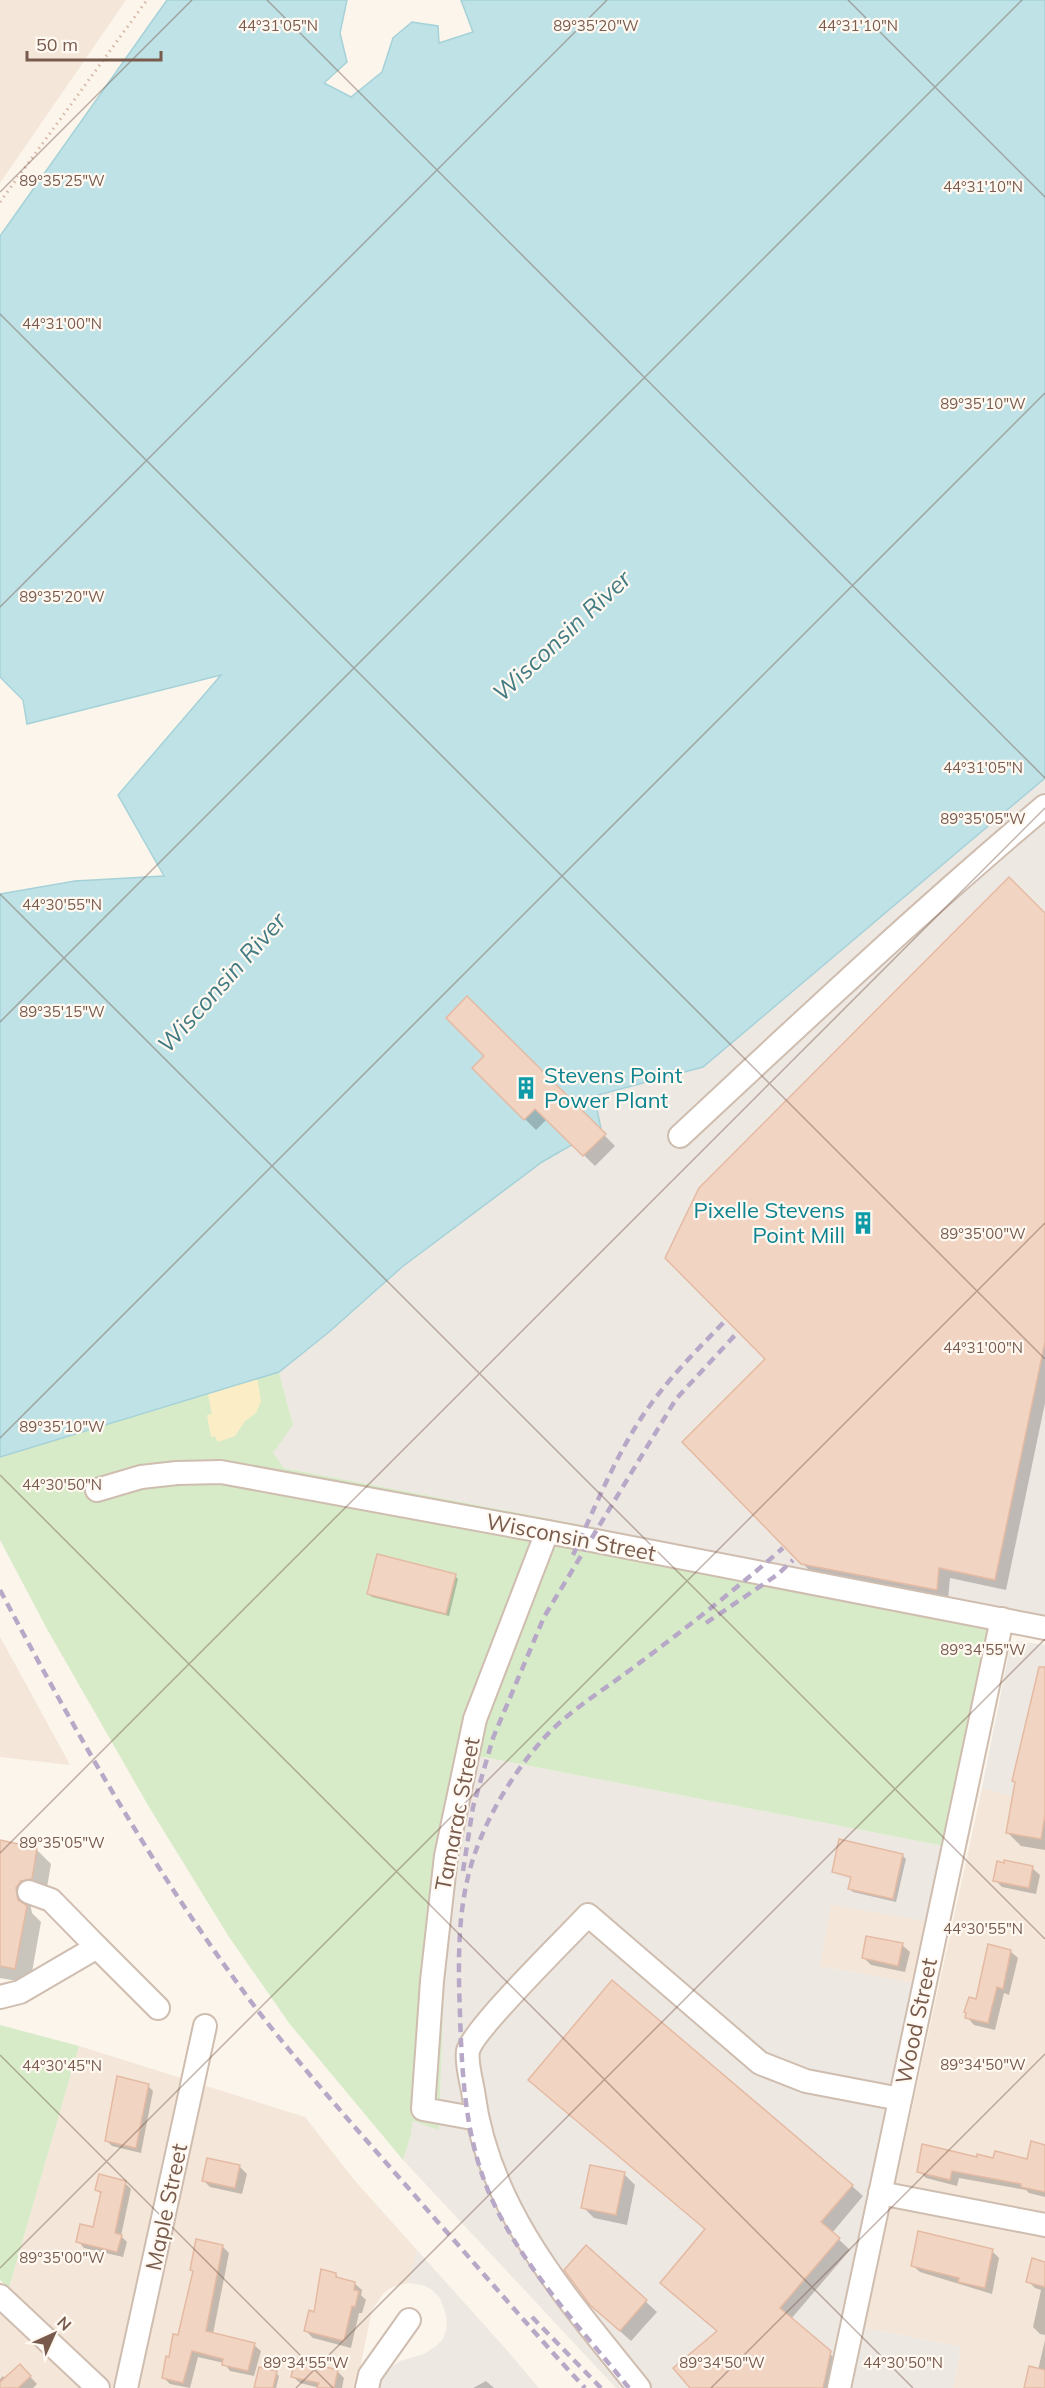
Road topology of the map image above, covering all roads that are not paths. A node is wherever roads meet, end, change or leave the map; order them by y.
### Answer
1 (1045, 806) edge
2 (680, 1136) dead end
3 (97, 1490) dead end
4 (547, 1532) junction
5 (1002, 1619) junction
6 (1045, 1628) edge
7 (29, 1892) dead end
8 (98, 1947) junction
9 (0, 1997) edge
10 (158, 2008) dead end
11 (205, 2026) dead end
12 (900, 2099) junction
13 (476, 2115) junction
14 (880, 2193) junction
15 (1045, 2224) edge
16 (0, 2296) edge
17 (409, 2320) dead end
18 (98, 2388) edge
19 (126, 2388) edge
20 (367, 2388) edge
21 (639, 2388) edge
22 (839, 2388) edge

1 - 2 street
3 - 4 street, Wisconsin Street
4 - 5 street, Wisconsin Street
4 - 13 street, Tamarac Street
5 - 6 street, Wisconsin Street
5 - 12 street, Wood Street
7 - 8 street
8 - 9 street
8 - 10 street
11 - 19 street, Maple Street
12 - 13 street
12 - 14 street, Wood Street
13 - 21 street
14 - 15 street
14 - 22 street, Wood Street
16 - 18 street
17 - 20 street

